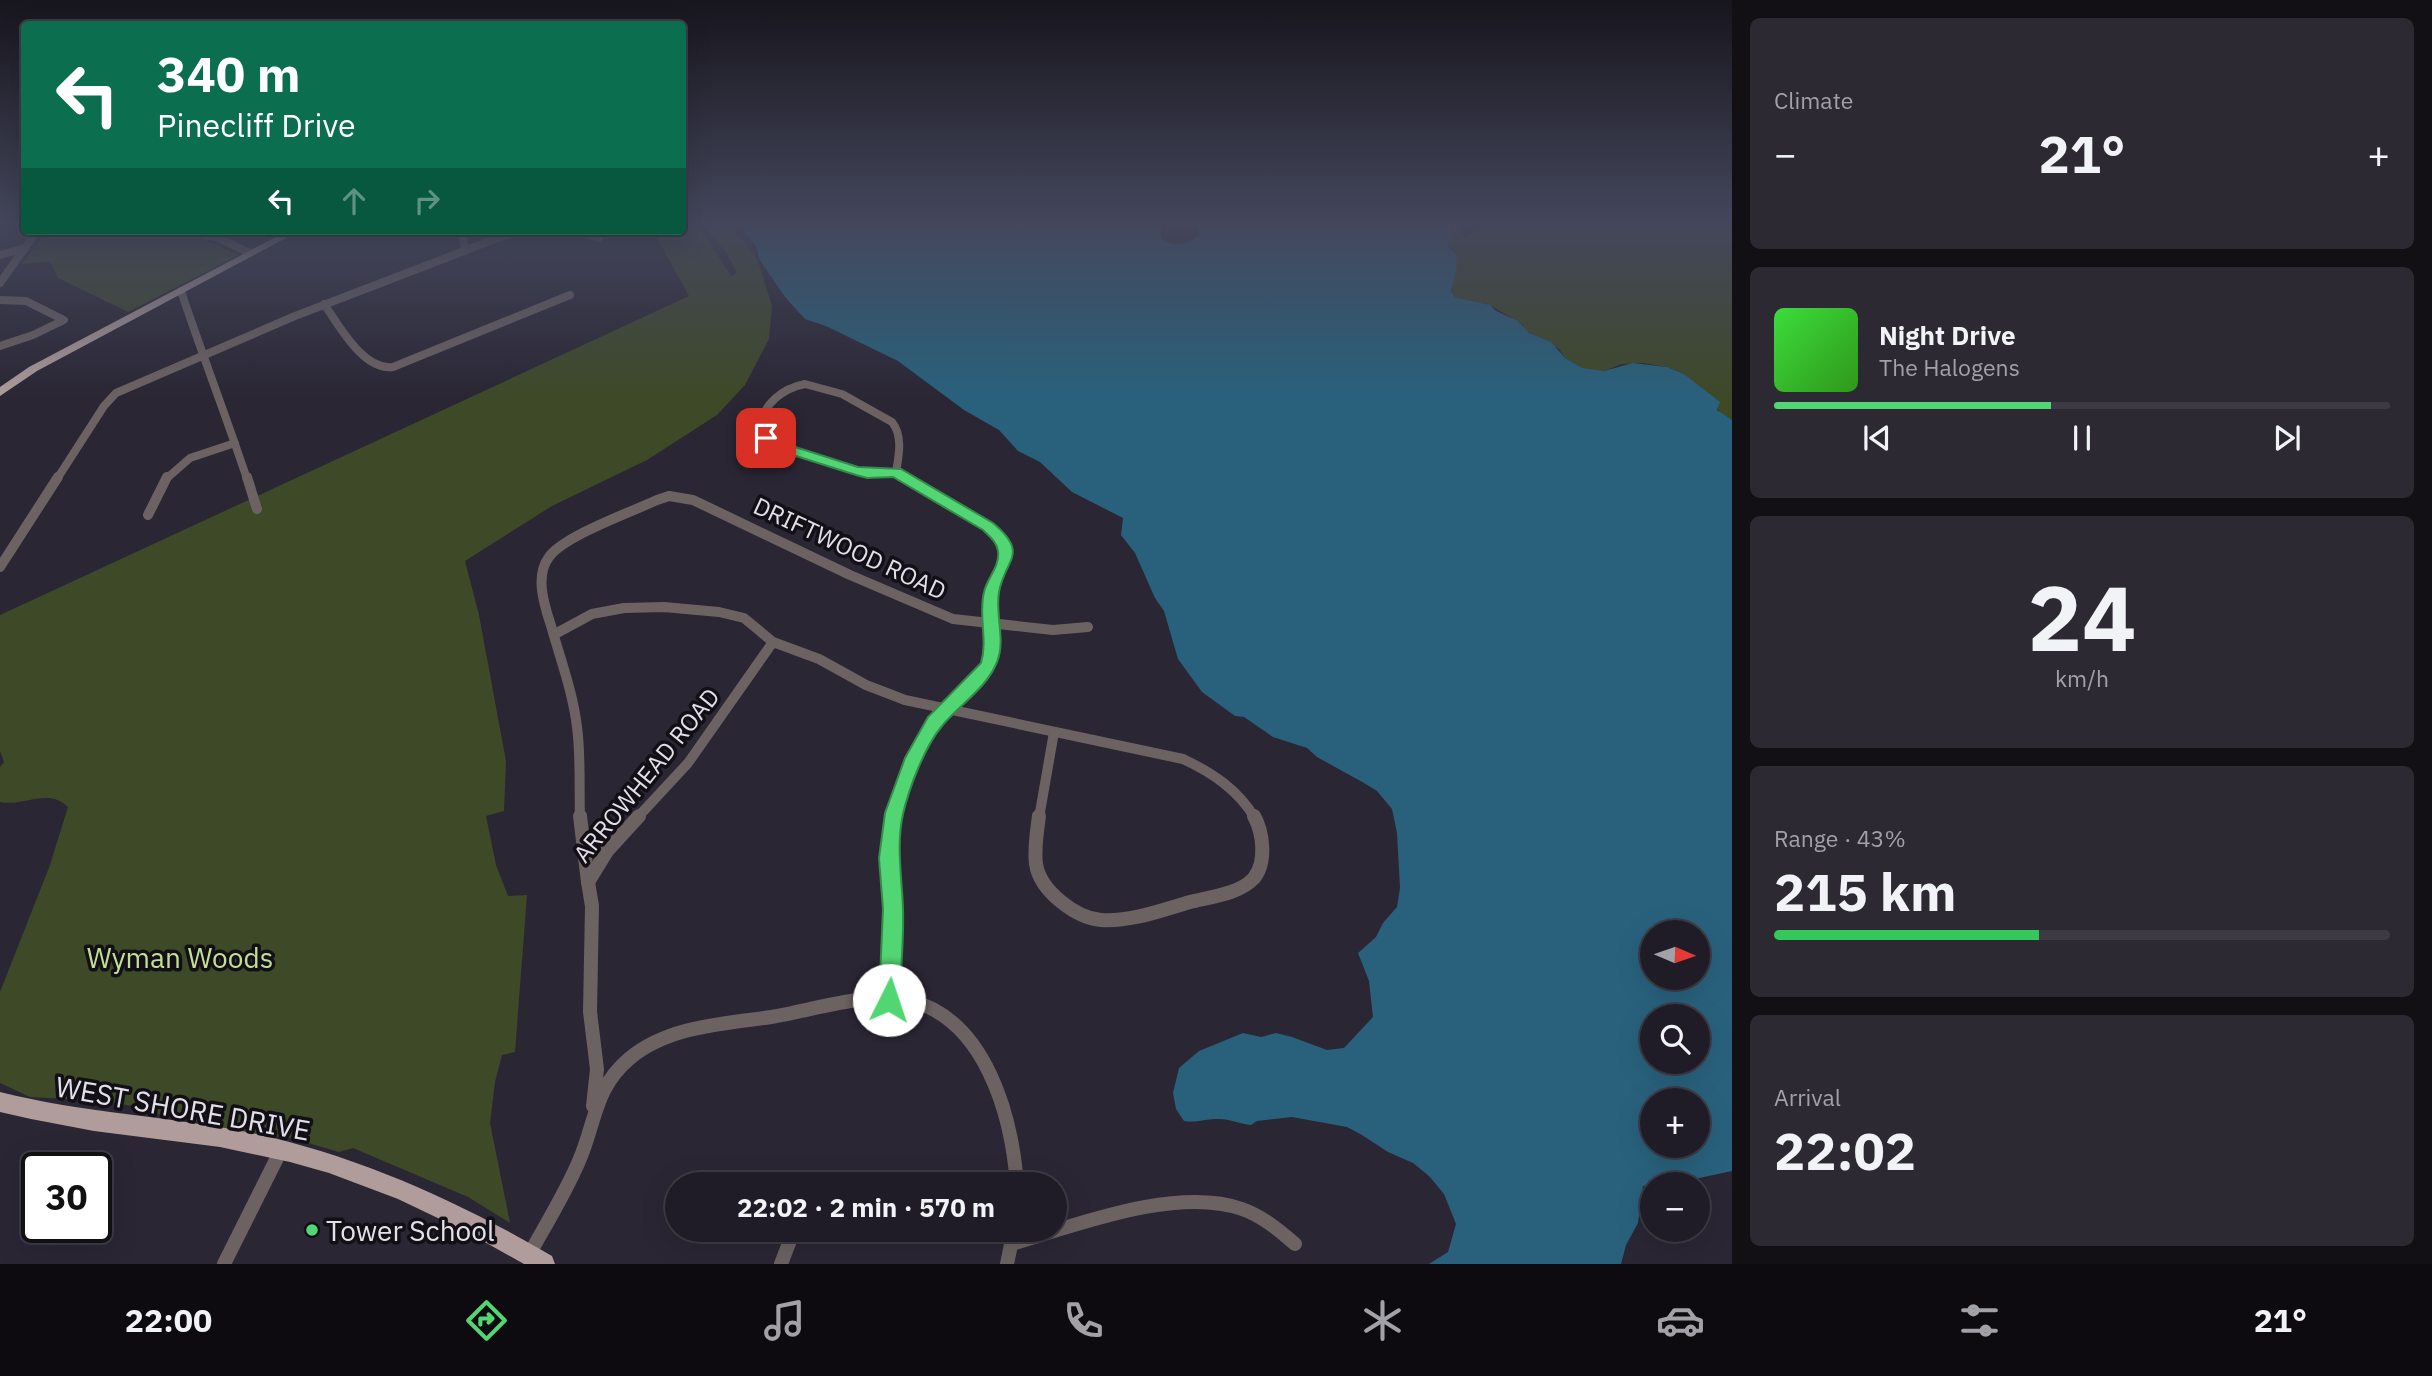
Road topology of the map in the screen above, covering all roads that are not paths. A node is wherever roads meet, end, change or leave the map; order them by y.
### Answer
1 (201, 280) edge
2 (387, 280) edge
3 (181, 291) junction
4 (570, 295) dead end
5 (0, 300) edge
6 (324, 304) junction
7 (0, 346) edge
8 (203, 355) junction
9 (27, 372) junction
10 (0, 377) edge
11 (6, 383) edge
12 (0, 392) edge
13 (235, 443) junction
14 (896, 472) junction
15 (257, 509) dead end
16 (148, 516) dead end
17 (1, 563) edge
18 (992, 623) junction
19 (1088, 627) dead end
20 (555, 634) junction
21 (773, 642) junction
22 (944, 710) junction
23 (1054, 732) junction
24 (588, 882) junction
25 (889, 1000) junction
26 (0, 1102) edge
27 (593, 1112) junction
28 (281, 1150) junction
29 (1015, 1172) edge
30 (1067, 1224) edge
31 (789, 1242) edge
32 (1012, 1242) edge
33 (1296, 1244) dead end
34 (537, 1259) edge
35 (224, 1264) edge
36 (781, 1264) edge
37 (1007, 1264) edge

1 - 3 main road
2 - 6 street
3 - 8 street
3 - 9 main road
4 - 6 street
5 - 7 street
6 - 8 street
8 - 13 street
8 - 17 street
9 - 10 main road
9 - 11 main road
11 - 12 main road
13 - 15 street
13 - 16 street
14 - 14 street
14 - 18 street
18 - 19 street, DRIFTWOOD ROAD
18 - 20 street, DRIFTWOOD ROAD
18 - 22 street
20 - 21 street
20 - 24 street
21 - 22 street
21 - 24 street, ARROWHEAD ROAD
22 - 23 street
22 - 25 street
23 - 23 street
24 - 27 street, ARROWHEAD ROAD
25 - 27 street
25 - 29 street
26 - 28 main road, WEST SHORE DRIVE
27 - 34 street
28 - 34 main road, WEST SHORE DRIVE
28 - 35 street
30 - 33 street
31 - 36 street
32 - 37 street

